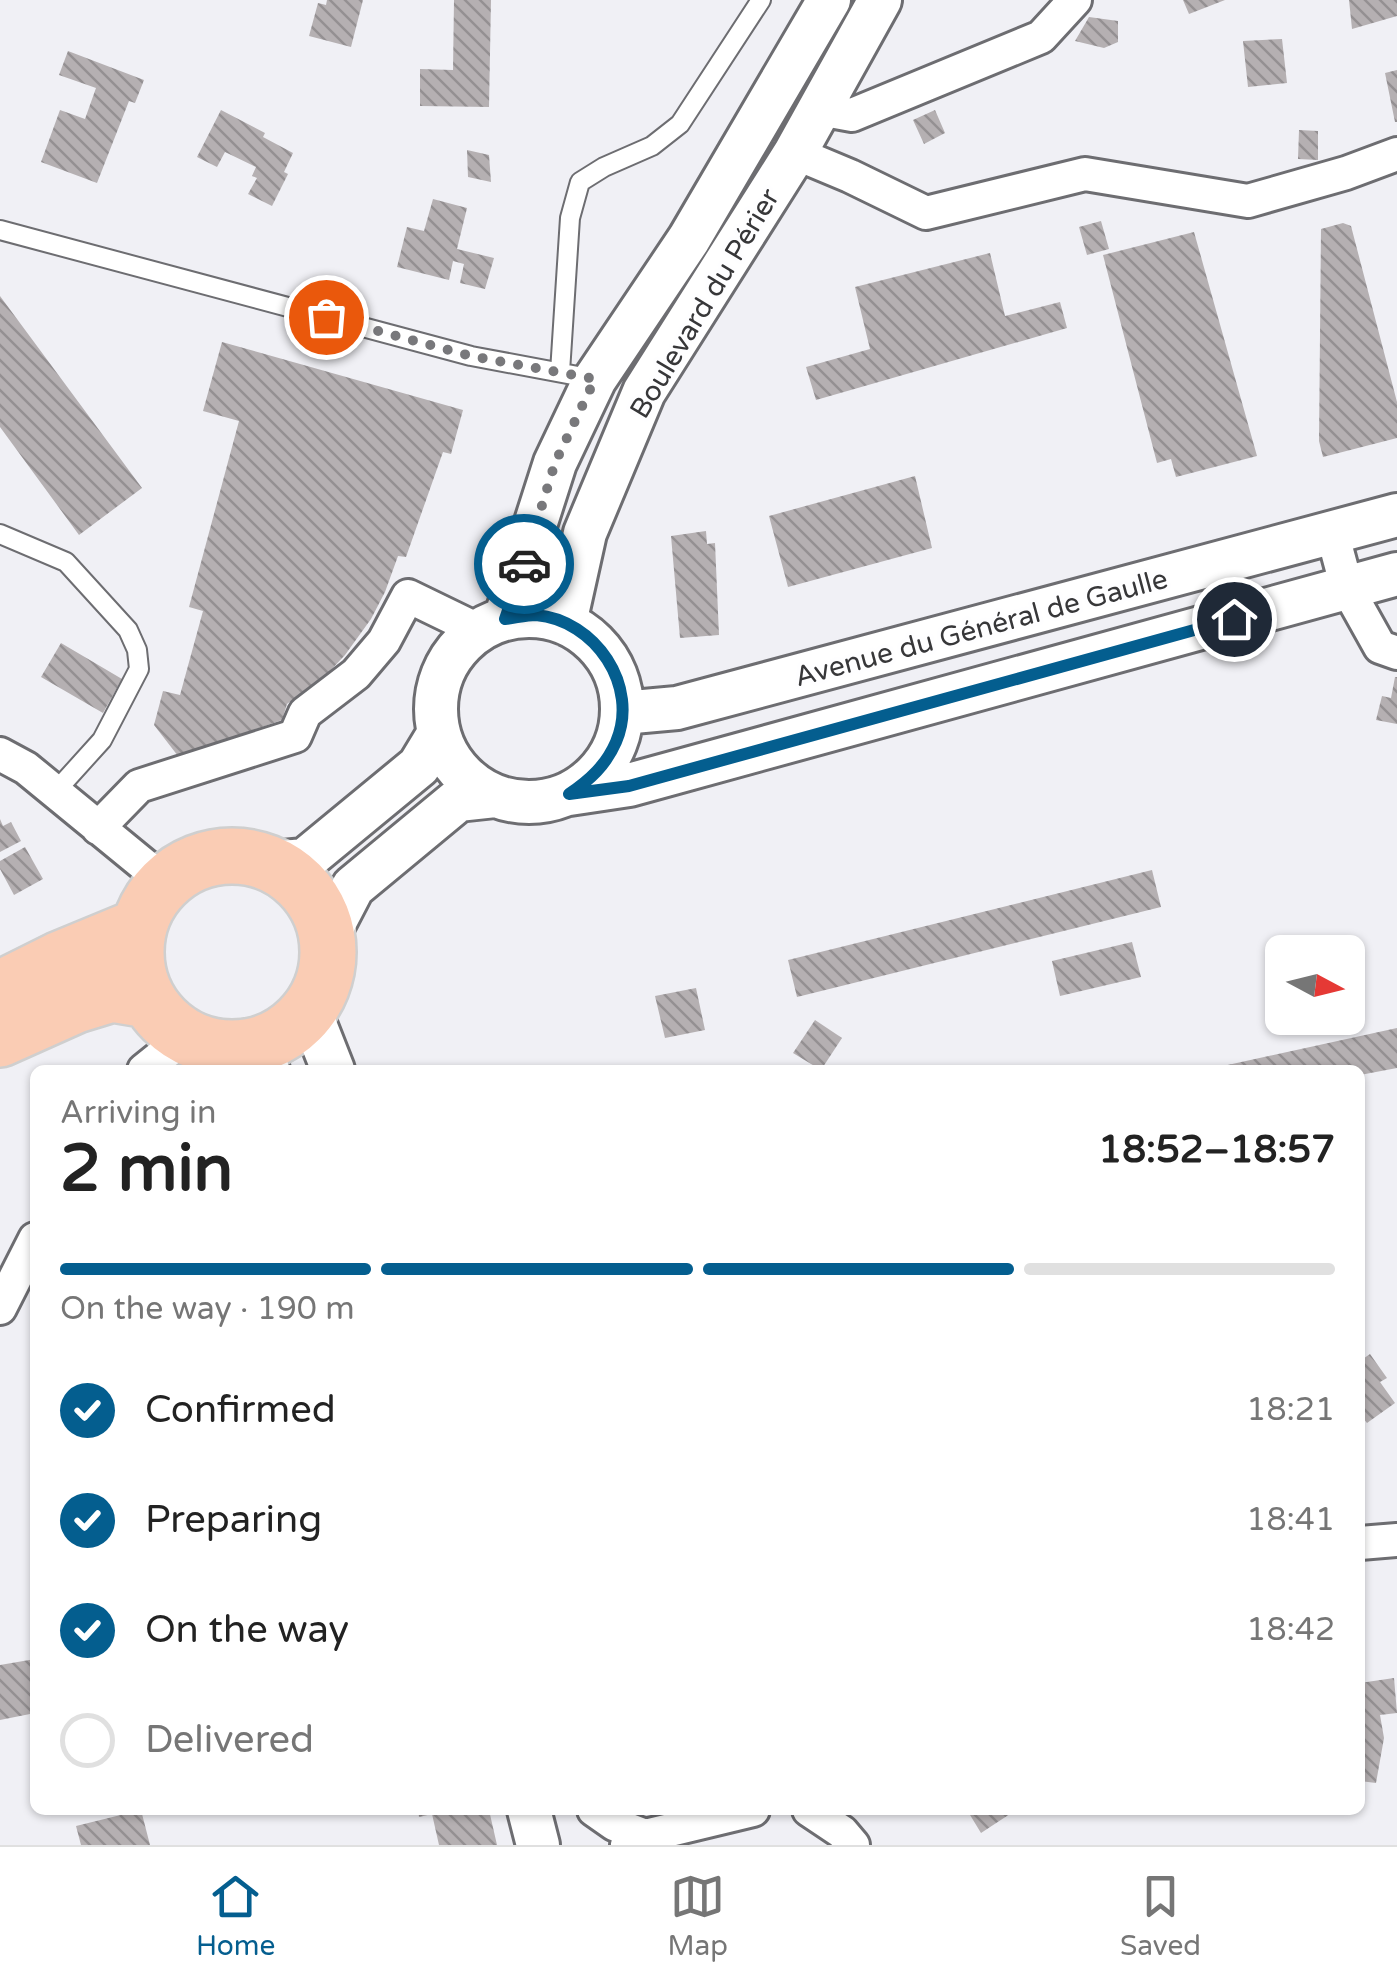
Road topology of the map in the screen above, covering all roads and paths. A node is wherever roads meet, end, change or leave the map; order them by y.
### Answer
1 (760, 0) edge
2 (829, 0) edge
3 (880, 0) edge
4 (1075, 0) edge
5 (820, 109) junction
6 (795, 153) junction
7 (1397, 154) edge
8 (0, 230) edge
9 (577, 376) junction
10 (1397, 515) edge
11 (1332, 532) junction
12 (0, 534) edge
13 (1397, 574) edge
14 (1347, 588) junction
15 (565, 622) junction
16 (491, 624) junction
17 (1397, 654) edge
18 (622, 713) junction
19 (439, 733) junction
20 (0, 754) edge
21 (55, 792) junction
22 (569, 794) junction
23 (494, 796) junction
24 (98, 828) junction
25 (272, 863) junction
26 (152, 904) junction
27 (328, 937) junction
28 (0, 989) edge
29 (310, 1010) junction
30 (159, 1036) edge
31 (0, 1039) edge
32 (263, 1058) edge
33 (331, 1065) edge
34 (30, 1248) edge
35 (0, 1308) edge
36 (1397, 1540) edge
37 (1365, 1543) edge
38 (530, 1815) edge
39 (601, 1815) edge
40 (735, 1815) edge
41 (816, 1815) edge
42 (637, 1842) edge
43 (538, 1845) edge
44 (853, 1845) edge

1 - 9 lane
2 - 9 street, Boulevard du Périer
3 - 5 street, Boulevard du Périer
4 - 5 street
5 - 6 street, Boulevard du Périer
6 - 7 street
6 - 15 street, Boulevard du Périer
8 - 9 lane
9 - 16 street, Boulevard du Périer
10 - 11 street, Avenue du Général de Gaulle
11 - 14 street
11 - 18 street, Avenue du Général de Gaulle
12 - 21 lane
13 - 14 street
14 - 17 street
14 - 22 street
15 - 16 street
15 - 18 street
16 - 19 street
16 - 24 street
18 - 22 street
19 - 23 street
19 - 25 street
20 - 21 street
21 - 24 street
22 - 23 street
23 - 27 street
24 - 26 street
25 - 26 highway
25 - 27 highway
26 - 28 highway
26 - 30 highway
27 - 29 highway
29 - 32 highway
29 - 33 street
30 - 31 highway
30 - 32 highway
34 - 35 street
36 - 37 street
38 - 43 street
39 - 42 street
40 - 42 street
41 - 44 street

